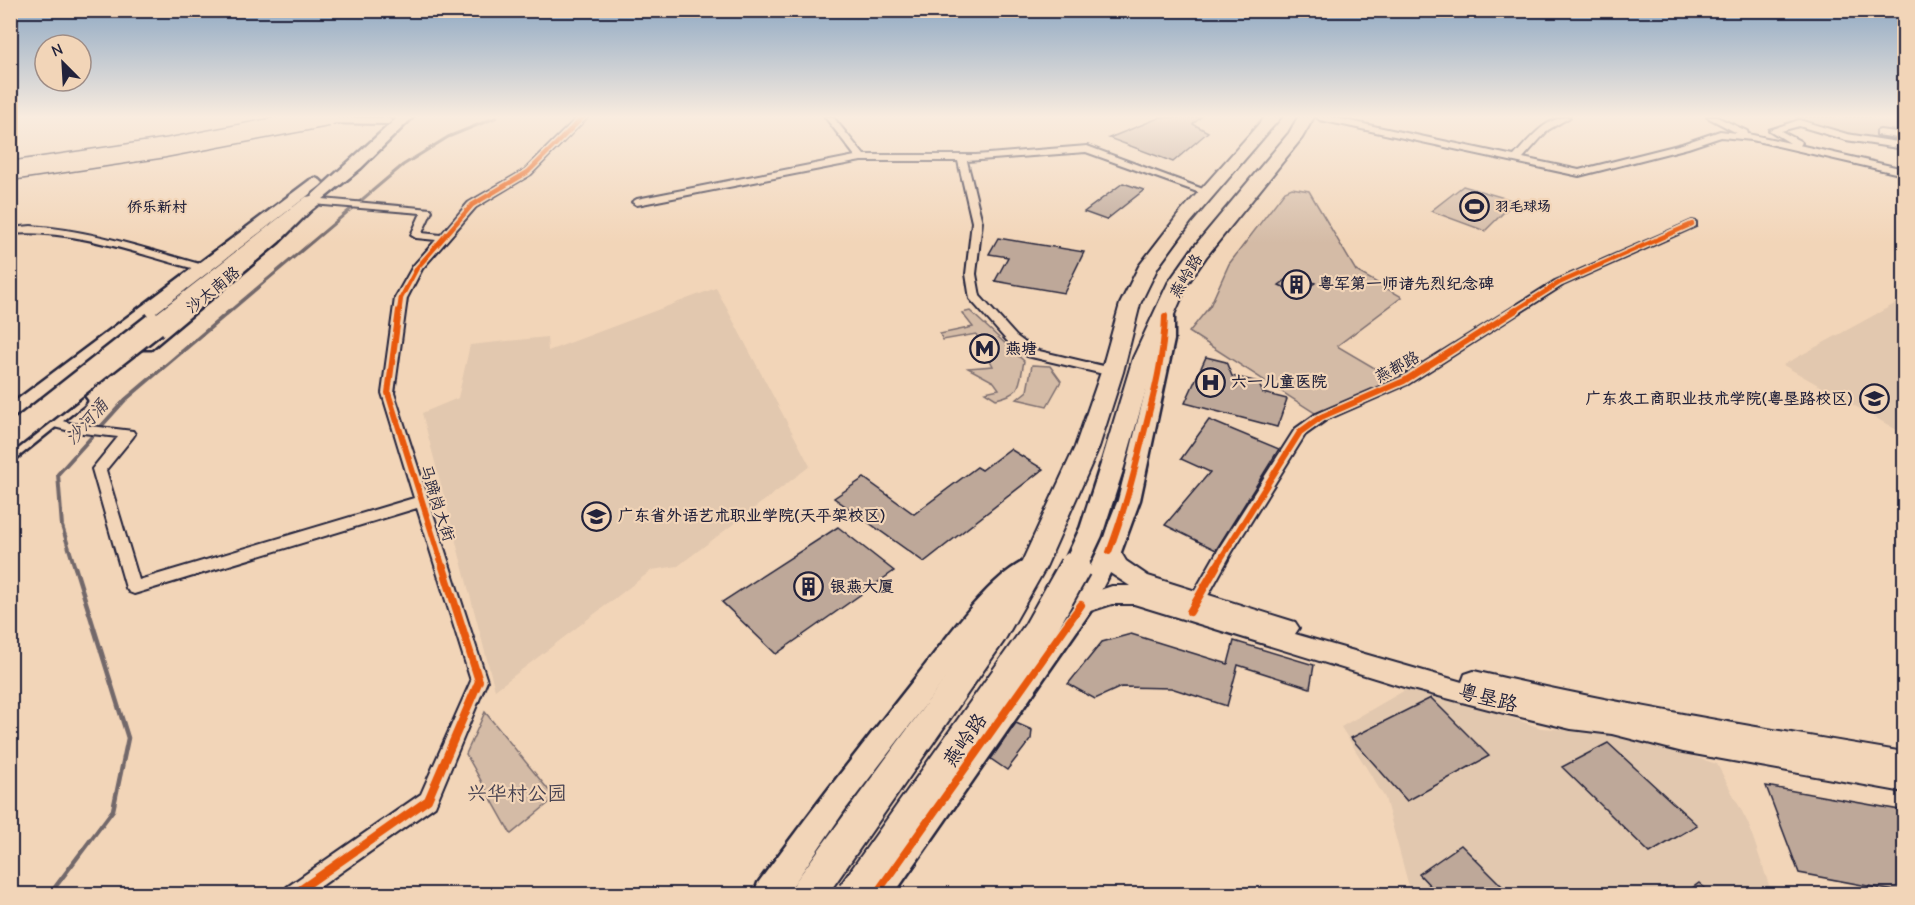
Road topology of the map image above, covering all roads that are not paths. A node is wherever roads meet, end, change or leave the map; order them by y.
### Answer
1 (36, 159) edge
2 (89, 159) edge
3 (340, 159) edge
4 (362, 159) edge
5 (541, 159) edge
6 (855, 159) edge
7 (962, 159) edge
8 (1116, 159) edge
9 (1235, 159) edge
10 (1277, 159) edge
11 (1518, 159) edge
12 (1635, 159) edge
13 (1848, 159) edge
14 (10, 163) edge
15 (10, 171) edge
16 (1905, 172) edge
17 (1206, 192) junction
18 (312, 201) junction
19 (637, 202) dead end
20 (1692, 224) dead end
21 (10, 231) edge
22 (443, 238) junction
23 (199, 267) dead end
24 (1165, 316) junction
25 (1112, 372) junction
26 (10, 417) edge
27 (51, 421) junction
28 (10, 438) edge
29 (10, 453) edge
30 (422, 501) junction
31 (1109, 552) junction
32 (1033, 567) junction
33 (1081, 605) junction
34 (1194, 606) junction
35 (1905, 764) edge
36 (1905, 780) edge
37 (294, 894) edge
38 (769, 894) edge
39 (807, 894) edge
40 (853, 894) edge
41 (876, 894) edge

1 - 14 highway
2 - 15 highway, bridge
3 - 26 main road, 沙太南路
4 - 18 main road, 沙太南路
5 - 22 street, 马蹄岗大街
6 - 19 street
7 - 25 street
8 - 17 street
9 - 17 highway, 燕岭路
10 - 24 highway, 燕岭路
11 - 12 street
13 - 16 street
17 - 25 highway, 燕岭路
18 - 22 street
18 - 27 main road, 沙太南路
18 - 28 highway, bridge
20 - 34 street, 燕都路
21 - 23 street
22 - 30 street, 马蹄岗大街
24 - 31 main road, 燕岭路
24 - 40 highway, bridge
25 - 32 highway, 燕岭路
26 - 27 street
27 - 29 main road, 沙太南路
27 - 30 street
30 - 37 street, 马蹄岗大街
31 - 33 main road, 燕岭路
31 - 34 main road, 粤垦路
32 - 38 main road, 燕岭路
32 - 39 highway, 燕岭路
33 - 34 main road, 粤垦路
33 - 41 main road, 燕岭路
34 - 35 main road, 粤垦路
34 - 36 main road, 粤垦路

